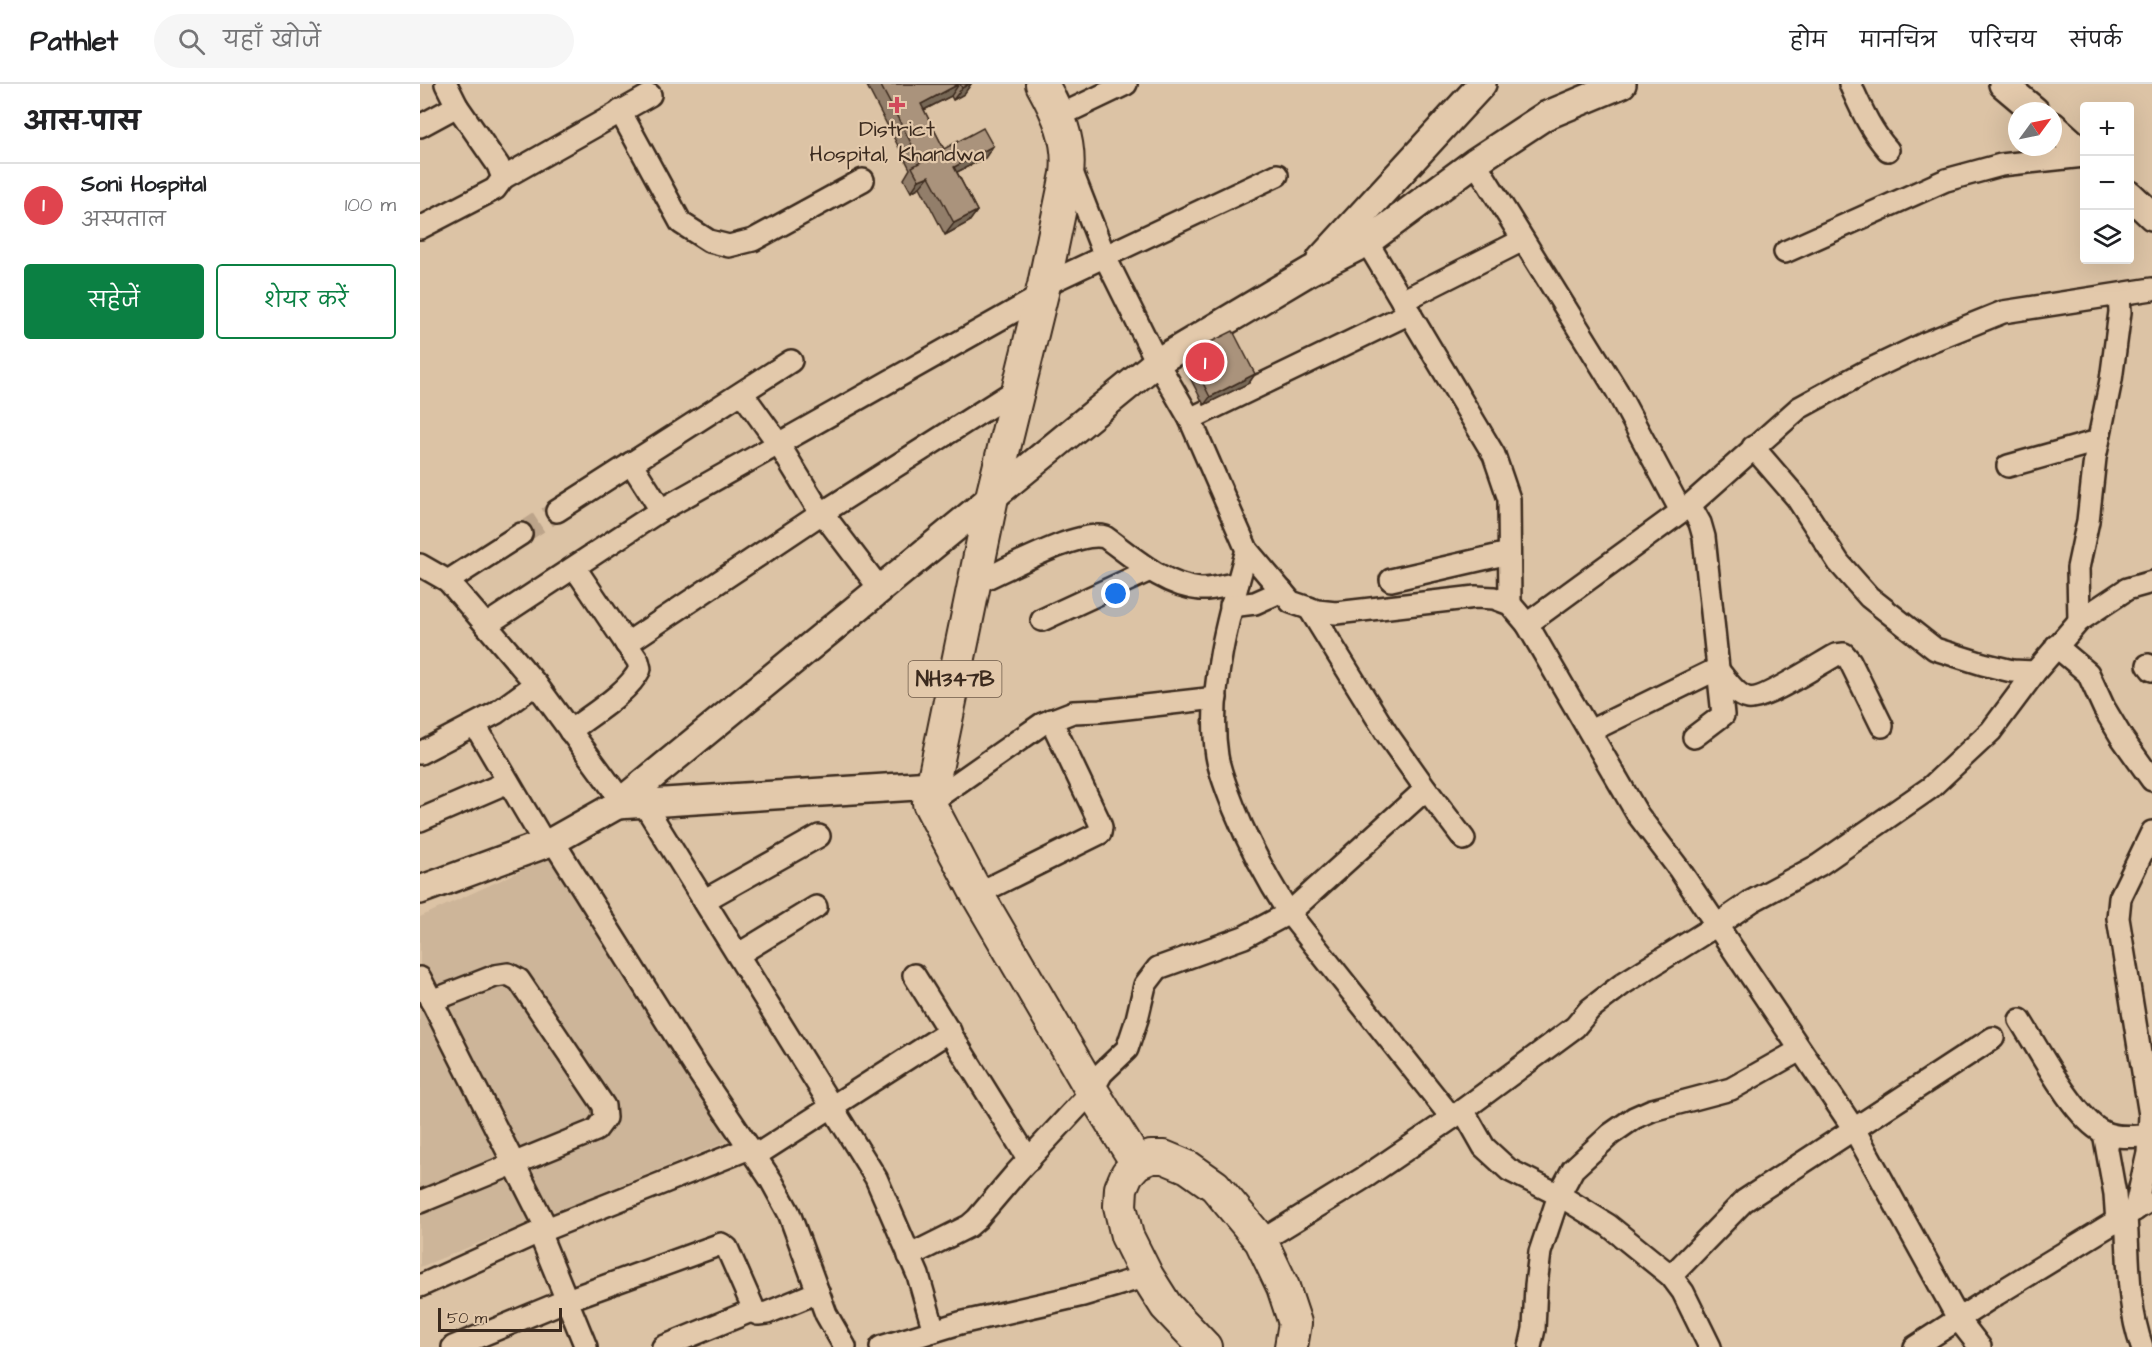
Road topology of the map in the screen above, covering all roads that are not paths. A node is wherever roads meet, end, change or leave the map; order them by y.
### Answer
1 (446, 84) edge
2 (1020, 84) edge
3 (1042, 84) edge
4 (1126, 84) edge
5 (1482, 84) edge
6 (1622, 84) edge
7 (1851, 84) edge
8 (650, 95) dead end
9 (457, 106) junction
10 (620, 111) junction
11 (1059, 116) junction
12 (420, 126) edge
13 (2062, 134) edge
14 (1888, 150) dead end
15 (2080, 150) edge
16 (2080, 156) edge
17 (1067, 157) junction
18 (1475, 162) junction
19 (1277, 176) dead end
20 (503, 178) junction
21 (863, 180) dead end
22 (2134, 199) edge
23 (2152, 216) edge
24 (420, 228) edge
25 (1523, 240) junction
26 (1367, 242) junction
27 (1785, 252) dead end
28 (1105, 257) junction
29 (1310, 271) junction
30 (2152, 289) edge
31 (1042, 291) junction
32 (2119, 295) junction
33 (1406, 307) junction
34 (791, 361) dead end
35 (1157, 362) junction
36 (1019, 388) junction
37 (742, 393) junction
38 (1190, 419) junction
39 (2098, 441) junction
40 (778, 443) junction
41 (1753, 447) junction
42 (631, 464) junction
43 (2008, 466) dead end
44 (993, 497) junction
45 (1685, 508) junction
46 (661, 510) junction
47 (557, 511) tunnel mouth
48 (822, 513) junction
49 (521, 534) tunnel mouth
50 (1247, 550) junction
51 (1509, 553) junction
52 (420, 565) edge
53 (574, 568) junction
54 (1150, 570) junction
55 (1391, 580) dead end
56 (448, 581) junction
57 (2152, 582) edge
58 (1238, 583) junction
59 (976, 584) junction
60 (880, 589) junction
61 (1282, 591) junction
62 (1510, 604) junction
63 (1231, 606) junction
64 (1309, 608) junction
65 (1042, 620) dead end
66 (2079, 621) junction
67 (1527, 624) junction
68 (486, 625) junction
69 (626, 644) junction
70 (2056, 646) junction
71 (1718, 669) junction
72 (2035, 672) junction
73 (536, 684) junction
74 (1216, 698) junction
75 (1051, 720) junction
76 (475, 725) junction
77 (1882, 726) dead end
78 (570, 731) junction
79 (1590, 731) junction
80 (1694, 737) dead end
81 (420, 753) edge
82 (2152, 780) edge
83 (508, 782) junction
84 (1426, 789) junction
85 (930, 794) junction
86 (627, 803) junction
87 (420, 820) edge
88 (2152, 832) edge
89 (819, 836) dead end
90 (1464, 839) dead end
91 (549, 842) junction
92 (420, 890) edge
93 (977, 894) junction
94 (705, 900) junction
95 (816, 908) dead end
96 (1289, 913) junction
97 (1717, 925) junction
98 (739, 954) junction
99 (914, 975) dead end
100 (423, 988) edge
101 (2020, 1020) dead end
102 (950, 1031) junction
103 (1993, 1038) dead end
104 (1800, 1050) junction
105 (1092, 1091) junction
106 (832, 1107) junction
107 (1457, 1114) junction
108 (1854, 1129) junction
109 (2104, 1133) junction
110 (2149, 1136) junction
111 (752, 1152) junction
112 (1029, 1160) junction
113 (1137, 1163) junction
114 (514, 1164) junction
115 (1559, 1195) junction
116 (420, 1202) edge
117 (2132, 1212) edge
118 (543, 1231) junction
119 (1261, 1241) junction
120 (909, 1256) junction
121 (1147, 1276) junction
122 (1671, 1276) junction
123 (420, 1286) edge
124 (818, 1292) junction
125 (567, 1300) junction
126 (751, 1311) junction
127 (1959, 1320) junction
128 (926, 1338) edge
129 (453, 1347) edge
130 (586, 1347) edge
131 (663, 1347) edge
132 (844, 1347) edge
133 (881, 1347) edge
134 (1204, 1347) edge
135 (1291, 1347) edge
136 (1530, 1347) edge
137 (1710, 1347) edge
138 (1915, 1347) edge
139 (1980, 1347) edge
140 (2142, 1347) edge

1 - 9 street
2 - 17 highway
3 - 11 highway, NH347B
4 - 11 street
5 - 29 main road
6 - 18 main road
7 - 14 street
8 - 10 street
9 - 12 street
9 - 20 street
10 - 20 street
10 - 21 street
11 - 17 highway, NH347B
13 - 15 main road
16 - 27 street
17 - 28 street
17 - 31 highway, NH347B
18 - 25 street
18 - 26 main road
19 - 28 street
20 - 24 street
22 - 23 main road
25 - 33 street
25 - 45 street
26 - 29 main road
26 - 33 street
28 - 31 street
28 - 35 street
29 - 35 main road
30 - 32 street
31 - 36 highway, NH347B
31 - 40 street
32 - 39 street
32 - 41 street
33 - 38 street
33 - 51 street
34 - 37 street
35 - 38 street
35 - 44 main road
36 - 44 highway, NH347B
36 - 48 street
37 - 40 street
37 - 42 street
38 - 50 street
39 - 43 street
39 - 66 street
40 - 46 street
40 - 48 street
41 - 45 street
41 - 72 street
42 - 46 street
42 - 47 street
44 - 59 highway, NH347B
44 - 60 main road
45 - 67 street
45 - 71 street
46 - 53 street
48 - 60 street
48 - 69 street
49 - 56 street
50 - 58 street
50 - 61 street
51 - 55 street
51 - 62 street
52 - 56 street
53 - 68 street
53 - 69 street
54 - 58 street
54 - 59 street
54 - 65 street
56 - 68 street
57 - 66 street
58 - 63 street
59 - 85 highway, NH347B
60 - 86 main road
61 - 63 street
61 - 64 street
62 - 64 street
62 - 67 street
63 - 74 street
64 - 84 street
66 - 70 street
67 - 79 street
68 - 73 street
69 - 78 street
70 - 72 street
70 - 82 street
71 - 77 street
71 - 79 street
71 - 80 street
72 - 97 street
73 - 76 street
73 - 78 street
74 - 75 street
74 - 96 street
75 - 85 street
75 - 93 street
76 - 81 street
76 - 83 street
78 - 86 street
79 - 97 street
83 - 87 street
83 - 91 street
84 - 90 street
84 - 96 street
85 - 86 main road
85 - 93 highway
86 - 91 main road
86 - 94 street
88 - 110 street
89 - 94 street
91 - 92 main road
91 - 111 street
93 - 105 highway
94 - 98 street
95 - 98 street
96 - 105 street
96 - 107 street
97 - 104 street
97 - 107 street
98 - 106 street
99 - 102 street
100 - 114 street
100 - 114 street
101 - 109 street
102 - 106 street
102 - 112 street
103 - 108 street
104 - 108 street
104 - 115 street
105 - 112 street
105 - 113 highway
106 - 111 street
106 - 120 street
107 - 115 street
107 - 119 street
108 - 122 street
108 - 127 street
109 - 110 street
109 - 117 street
110 - 117 street
111 - 118 street
111 - 124 street
112 - 120 street
113 - 119 highway
113 - 121 highway
114 - 116 street
114 - 118 street
115 - 122 street
115 - 136 street
117 - 127 street
117 - 140 street
118 - 123 street
118 - 125 street
119 - 135 highway
120 - 128 street
121 - 128 street
121 - 134 highway
122 - 137 street
124 - 126 street
124 - 132 street
125 - 126 street
125 - 129 street
125 - 130 street
126 - 131 street
127 - 138 street
127 - 139 street
128 - 133 street

